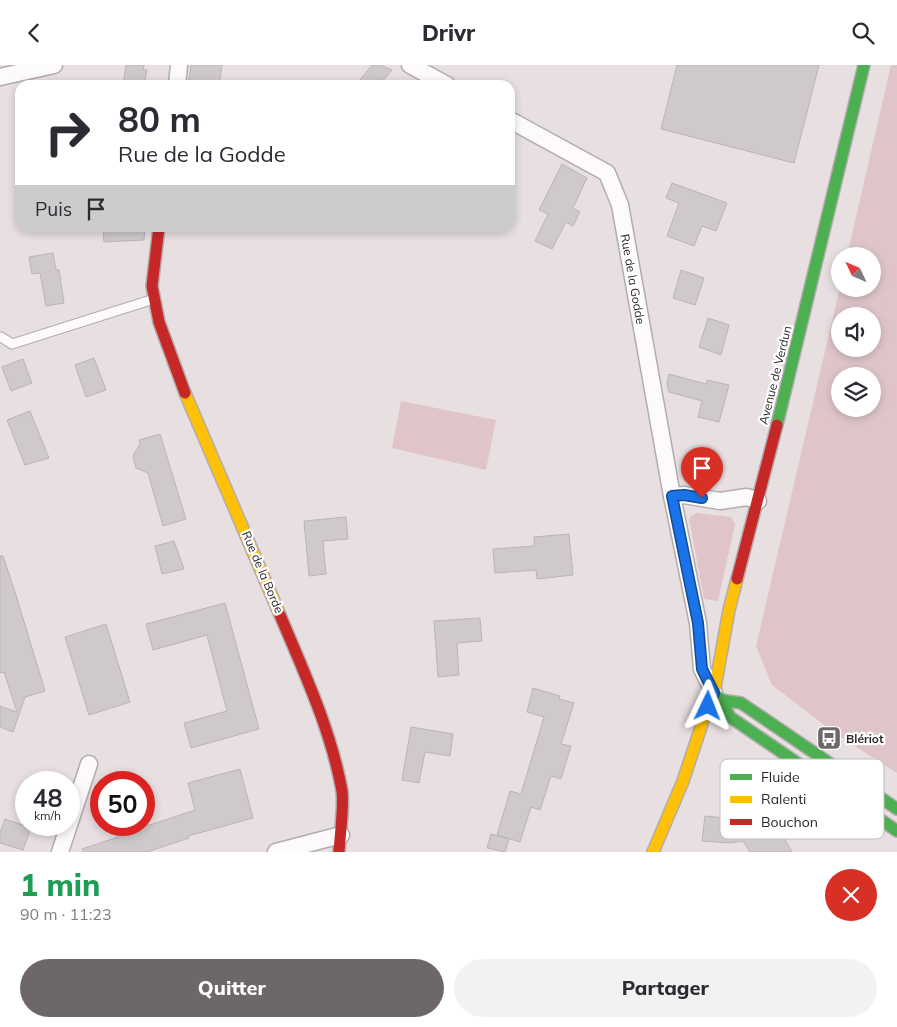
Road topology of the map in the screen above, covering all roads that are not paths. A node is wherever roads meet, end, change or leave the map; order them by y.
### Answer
1 (54, 65) edge
2 (179, 65) edge
3 (410, 65) edge
4 (864, 65) edge
5 (0, 77) edge
6 (178, 80) edge
7 (438, 80) edge
8 (515, 123) edge
9 (158, 232) edge
10 (154, 299) junction
11 (1, 337) edge
12 (672, 496) junction
13 (758, 501) junction
14 (718, 696) junction
15 (790, 759) edge
16 (824, 759) edge
17 (89, 764) dead end
18 (884, 800) edge
19 (897, 809) edge
20 (884, 822) edge
21 (897, 831) edge
22 (341, 835) junction
23 (60, 852) edge
24 (276, 852) edge
25 (338, 852) edge
26 (653, 852) edge

1 - 5 street
2 - 6 street
3 - 7 street
4 - 13 street, Avenue de Verdun
8 - 12 street, Rue de la Godde
9 - 10 street, Rue de la Borde
10 - 11 lane
10 - 22 street, Rue de la Borde
12 - 13 street
12 - 14 street, Rue de la Godde
13 - 14 street, Avenue de Verdun
14 - 15 street
14 - 16 street
14 - 26 street, Avenue de Verdun
17 - 23 street
18 - 19 street
20 - 21 street
22 - 24 street
22 - 25 street, Rue de la Borde

